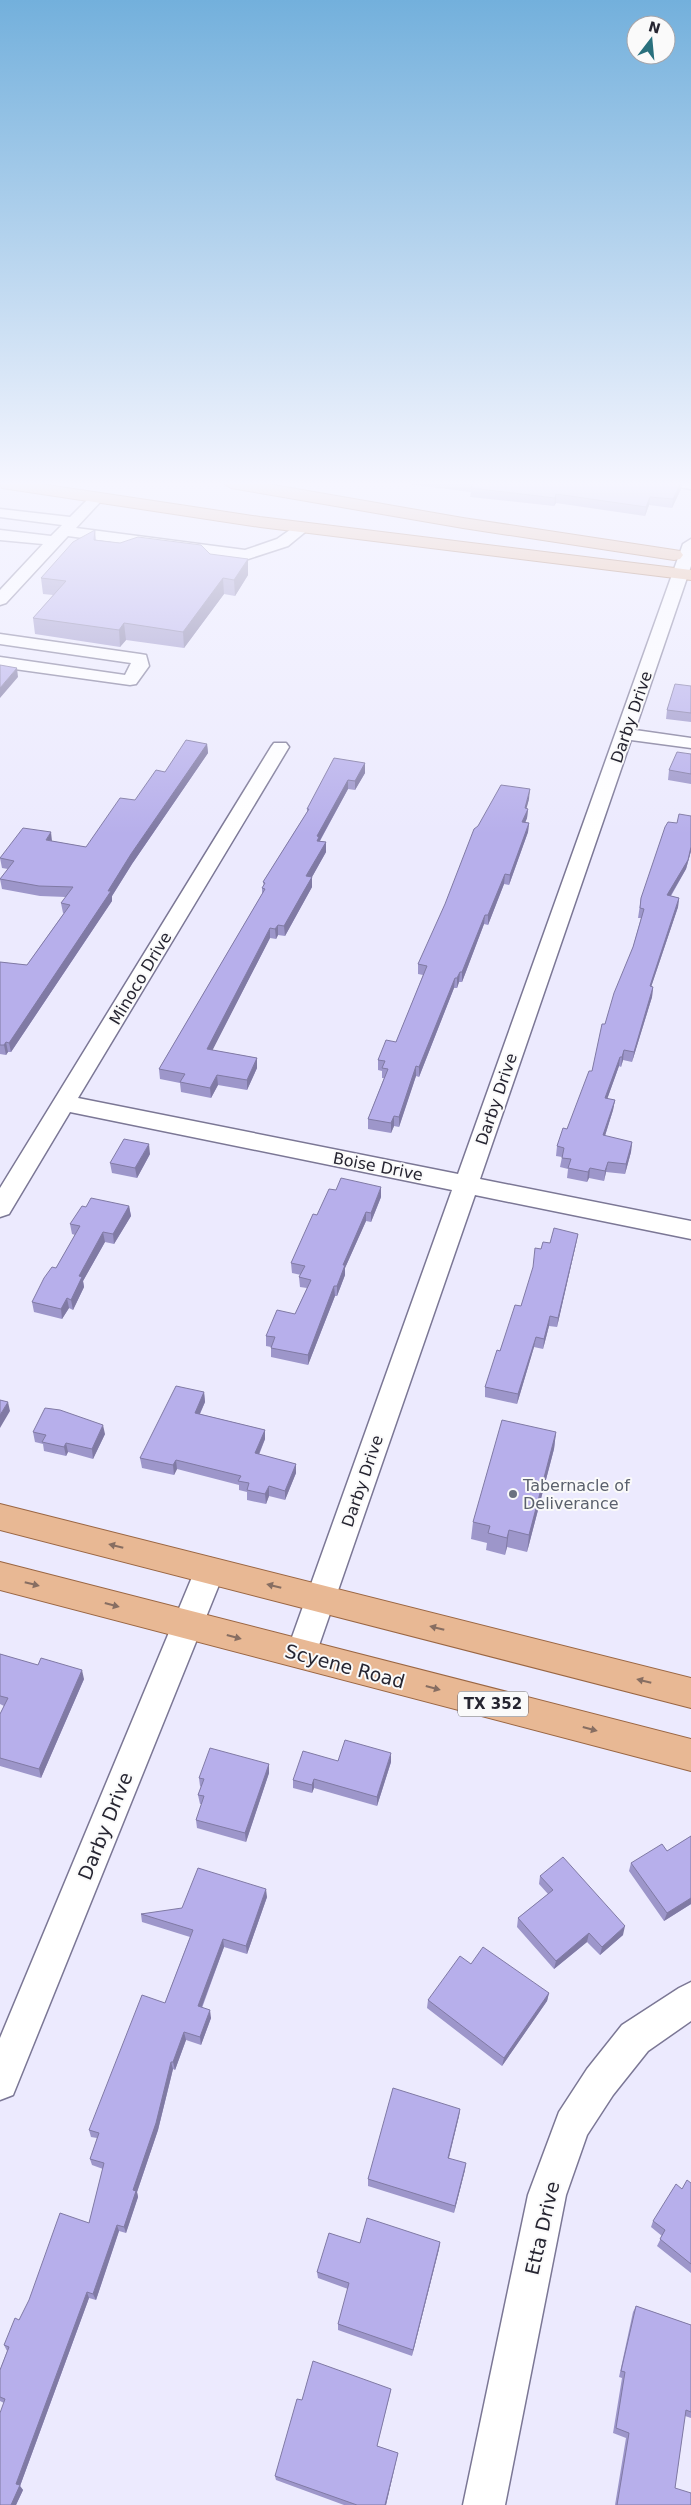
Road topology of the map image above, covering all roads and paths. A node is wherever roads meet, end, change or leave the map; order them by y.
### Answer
1 (674, 600) edge
2 (0, 639) edge
3 (0, 662) edge
4 (625, 734) junction
5 (691, 743) edge
6 (280, 747) dead end
7 (64, 1103) junction
8 (466, 1183) junction
9 (0, 1208) edge
10 (691, 1230) edge
11 (0, 1517) edge
12 (210, 1570) junction
13 (0, 1576) edge
14 (321, 1598) junction
15 (187, 1624) junction
16 (301, 1654) junction
17 (691, 1693) edge
18 (691, 1755) edge
19 (691, 2000) edge
20 (0, 2082) edge
21 (484, 2505) edge

1 - 4 street, Darby Drive
2 - 3 street
4 - 5 street
4 - 8 street, Darby Drive
6 - 7 street, Minoco Drive
7 - 8 street, Boise Drive
7 - 9 street, Minoco Drive
8 - 10 street, Boise Drive
8 - 14 street, Darby Drive
12 -> 11 main road
14 -> 12 main road
12 - 15 street, Darby Drive
13 -> 15 main road, Scyene Road / TX 352
14 - 16 street, Darby Drive
17 -> 14 main road
15 -> 16 main road, Scyene Road / TX 352
15 - 20 street, Darby Drive
16 -> 18 main road, Scyene Road / TX 352
19 - 21 street, Etta Drive

